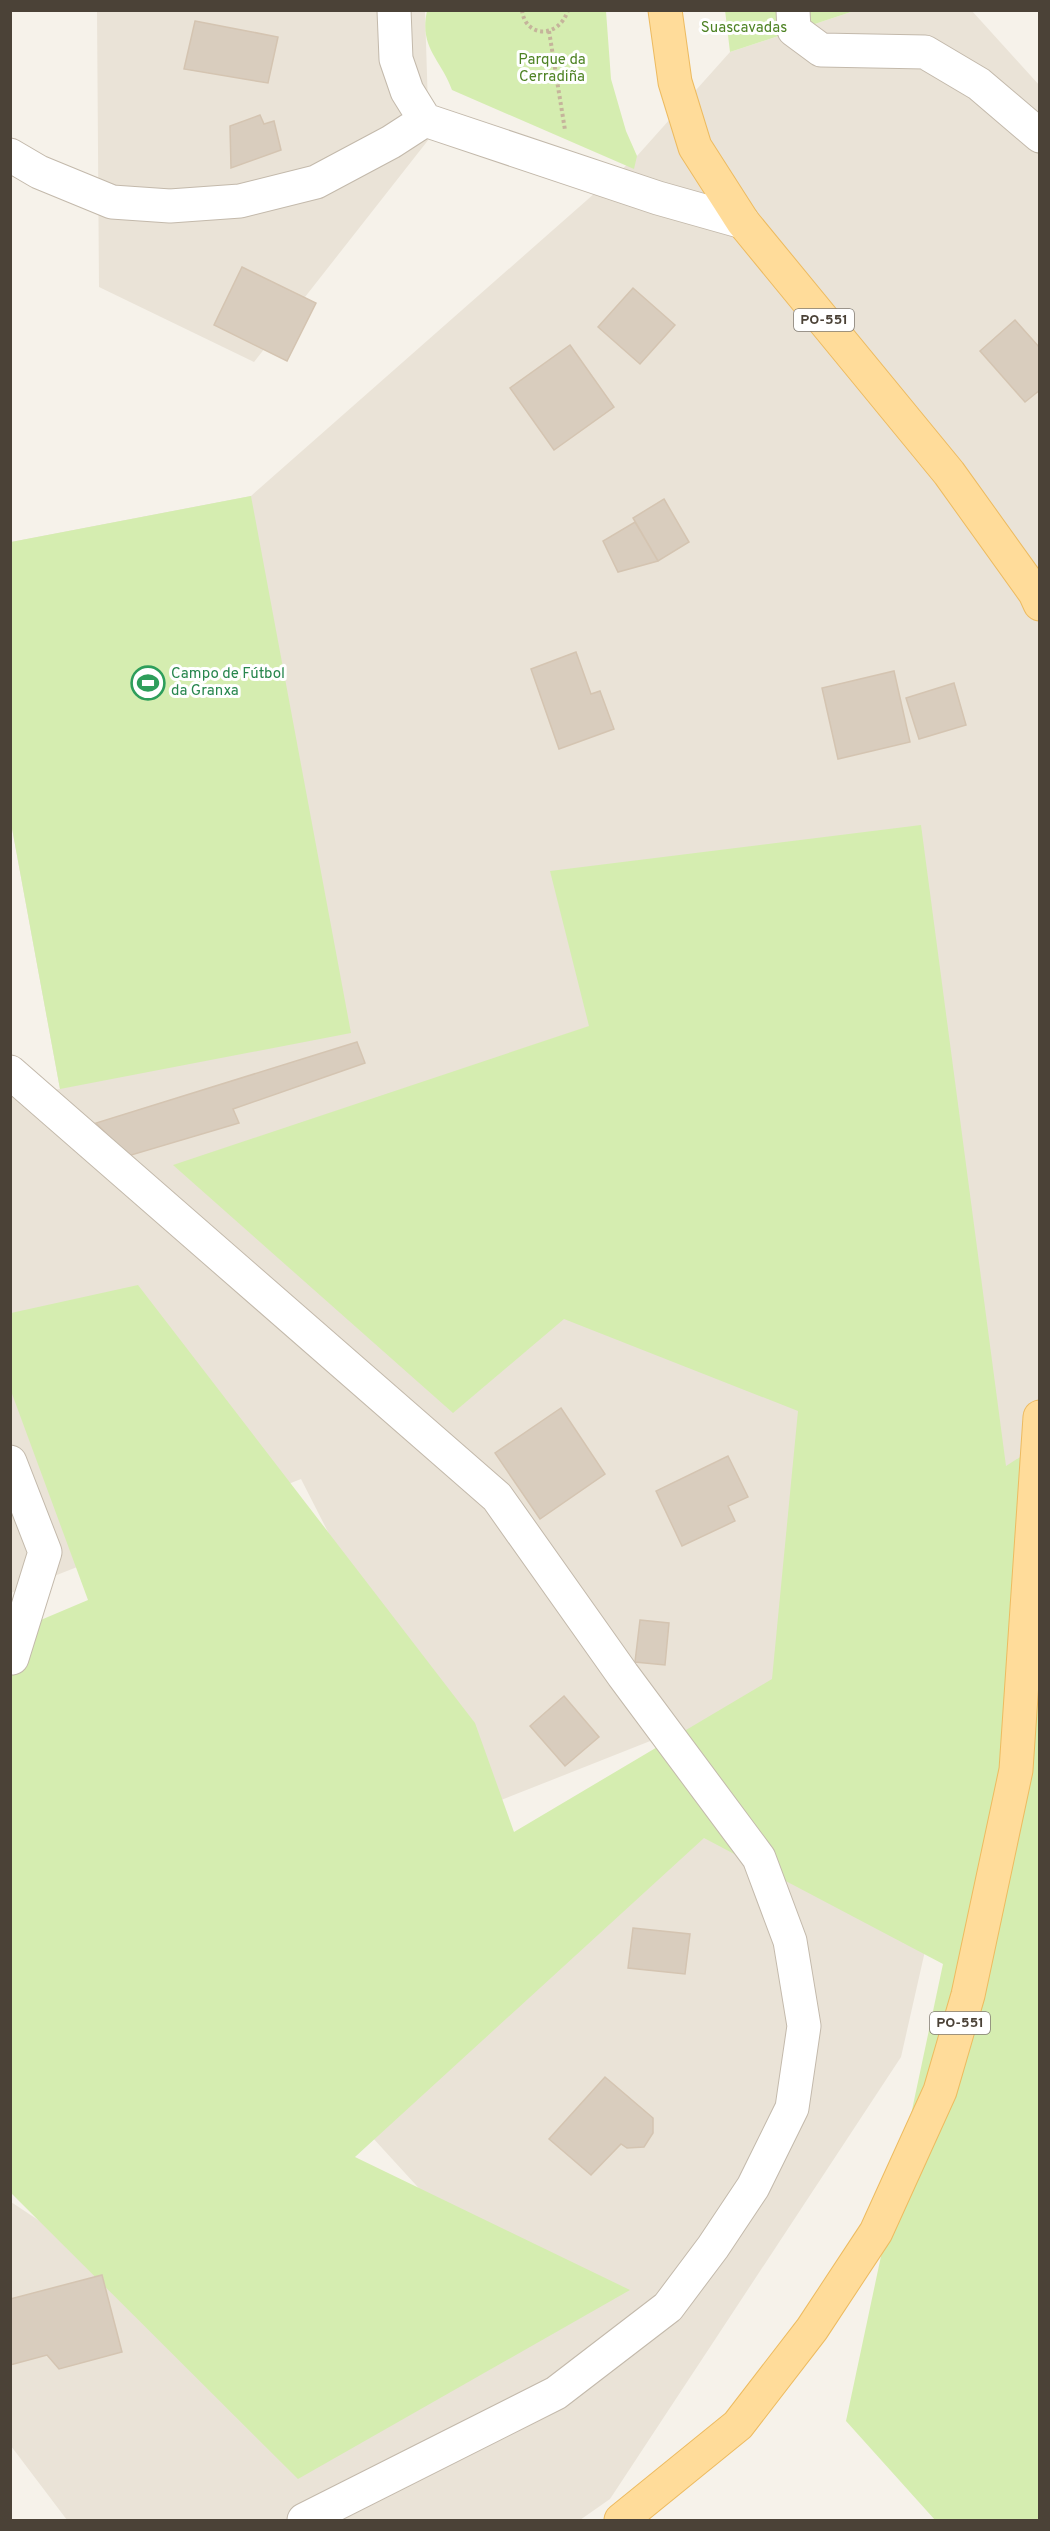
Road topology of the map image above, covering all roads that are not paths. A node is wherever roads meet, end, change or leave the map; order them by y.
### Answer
1 (394, 10) edge
2 (665, 10) edge
3 (793, 10) edge
4 (425, 120) junction
5 (1040, 136) edge
6 (10, 155) edge
7 (743, 222) junction
8 (1040, 604) edge
9 (10, 1072) edge
10 (1040, 1417) edge
11 (10, 1462) edge
12 (12, 1659) dead end
13 (304, 2520) edge
14 (621, 2520) edge

1 - 4 street
2 - 7 main road, PO-551
3 - 5 street
4 - 6 street
4 - 7 street
7 - 8 main road, PO-551
9 - 13 street
10 - 14 main road, PO-551
11 - 12 street

